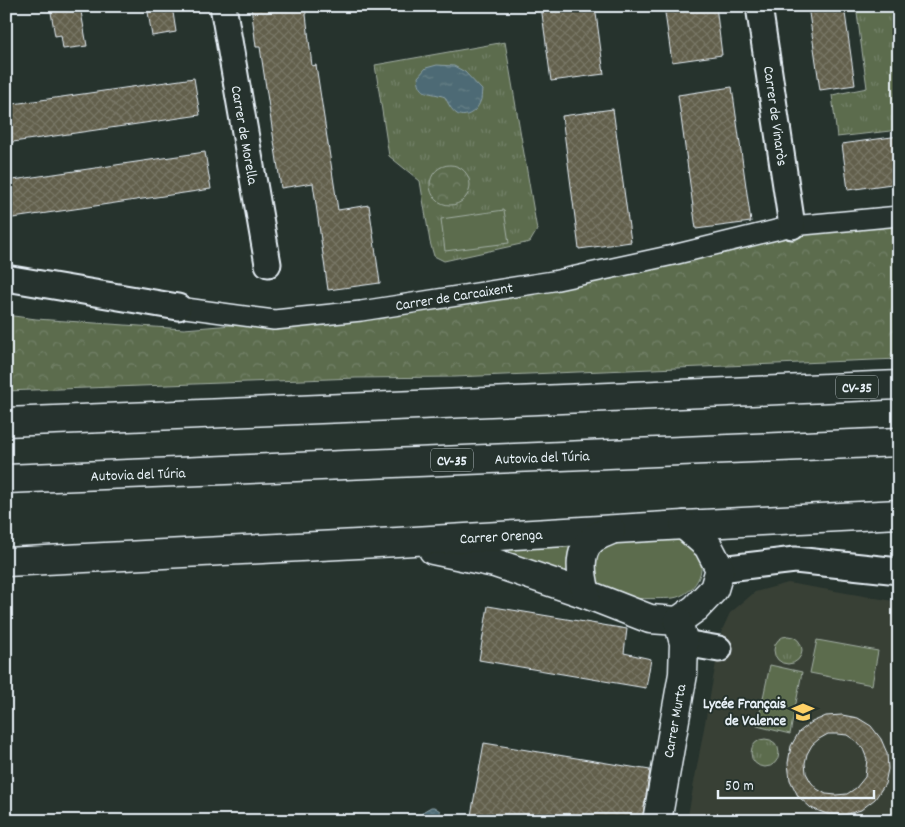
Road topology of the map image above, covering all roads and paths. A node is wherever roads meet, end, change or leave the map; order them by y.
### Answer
1 (223, 6) edge
2 (759, 6) edge
3 (899, 216) edge
4 (792, 226) junction
5 (268, 264) dead end
6 (6, 278) edge
7 (178, 307) joint
8 (899, 385) edge
9 (6, 422) edge
10 (899, 442) edge
11 (6, 479) edge
12 (899, 514) edge
13 (684, 525) junction
14 (611, 530) junction
15 (397, 542) junction
16 (6, 562) edge
17 (720, 569) junction
18 (899, 571) edge
19 (586, 594) junction
20 (681, 632) junction
21 (719, 649) dead end
22 (657, 821) edge

1 - 5 street, Carrer de Morella
2 - 4 street, Carrer de Vinaròs
3 - 4 street, Carrer de Carcaixent
4 - 7 street, Carrer de Carcaixent
6 - 7 street, Carrer de Carcaixent
8 - 9 main road, CV-35
10 - 11 main road, Autovia del Túria / CV-35
12 - 13 main road, Carrer Orenga
13 - 14 main road, Carrer Orenga
13 - 17 main road
14 - 15 main road, Carrer Orenga
14 - 19 main road
15 - 16 main road
15 - 19 main road, Carrer Orenga
17 - 18 street
17 - 20 main road
19 - 20 main road, Carrer Orenga
20 - 21 street
20 - 22 main road, Carrer Murta

